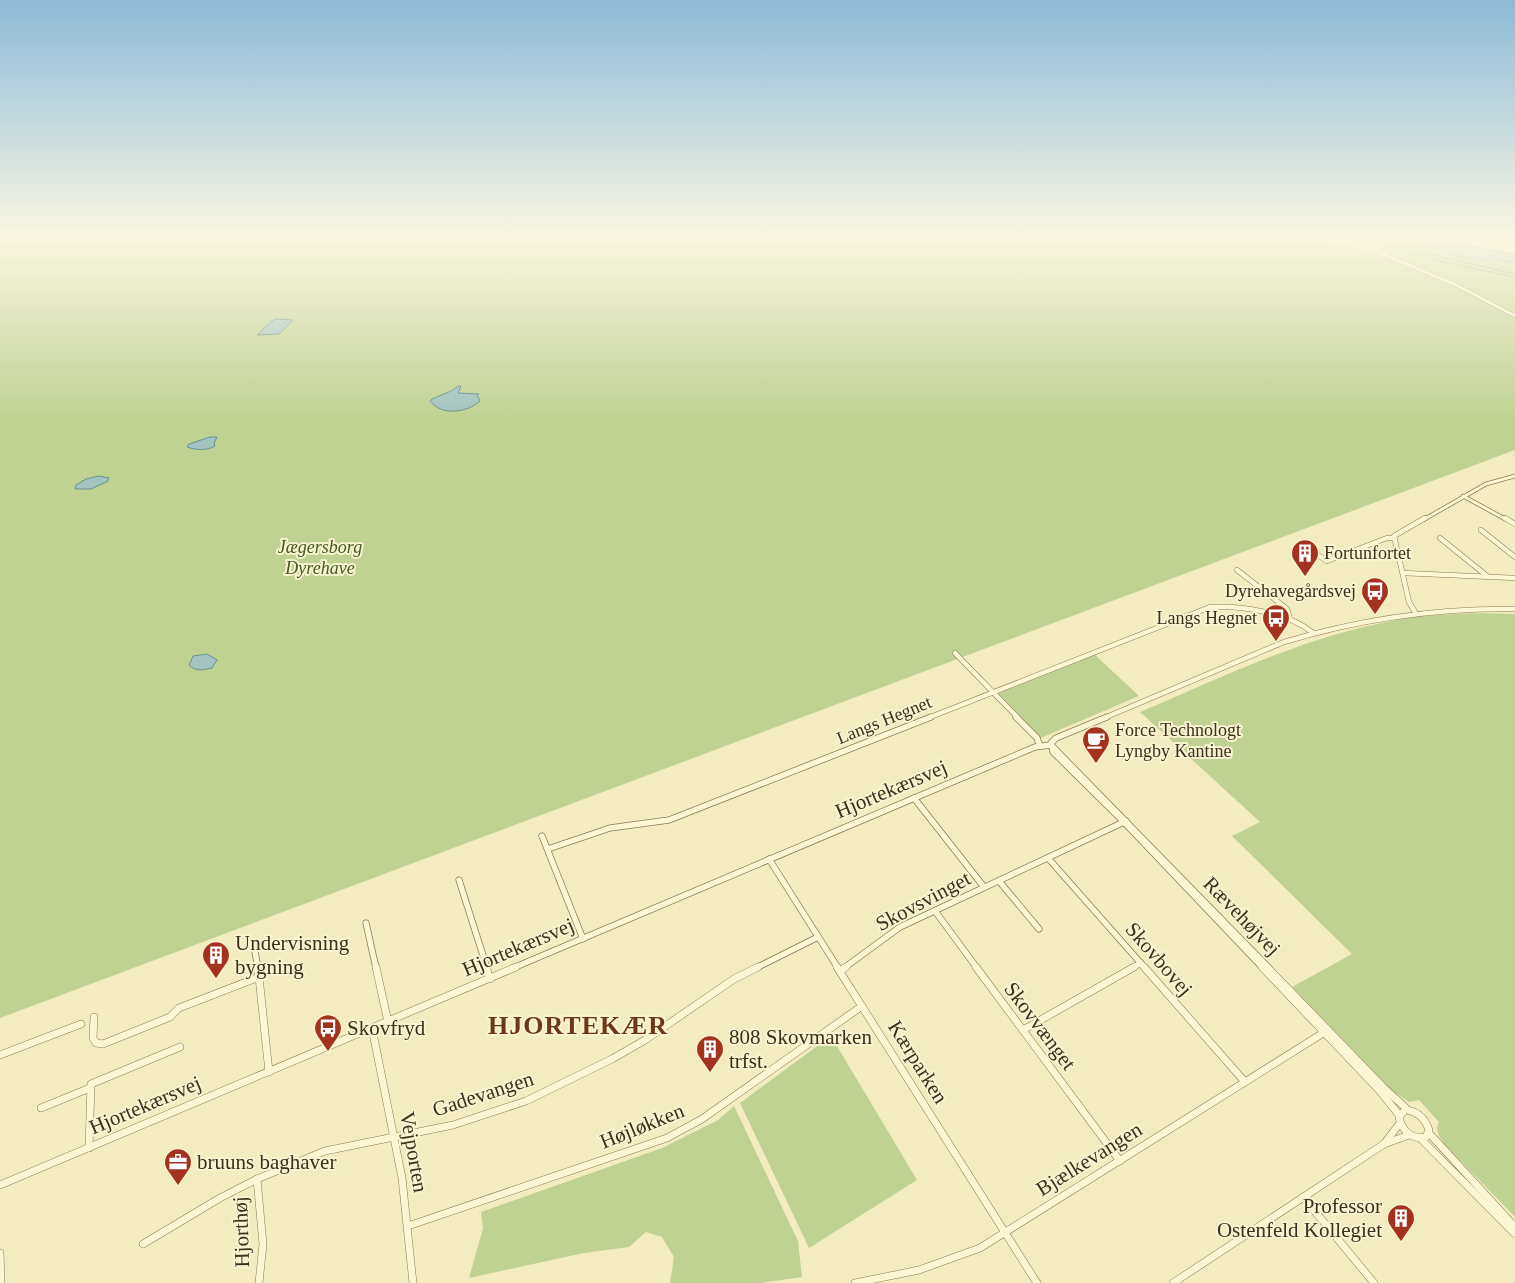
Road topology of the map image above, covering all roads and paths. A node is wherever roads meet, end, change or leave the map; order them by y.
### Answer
1 (1478, 297) edge
2 (1515, 316) edge
3 (1515, 476) edge
4 (1463, 496) junction
5 (1515, 516) edge
6 (1508, 519) junction
7 (1515, 524) edge
8 (1481, 530) dead end
9 (1394, 538) junction
10 (1440, 538) dead end
11 (1304, 546) dead end
12 (1515, 557) edge
13 (1237, 570) dead end
14 (1402, 573) junction
15 (1488, 577) junction
16 (1515, 578) edge
17 (1515, 609) edge
18 (1415, 612) junction
19 (1290, 619) junction
20 (1312, 632) junction
21 (954, 653) dead end
22 (992, 692) junction
23 (1051, 745) junction
24 (1040, 746) junction
25 (914, 798) junction
26 (1125, 821) junction
27 (542, 836) dead end
28 (548, 849) junction
29 (1048, 858) junction
30 (769, 859) junction
31 (459, 880) dead end
32 (999, 881) junction
33 (984, 887) junction
34 (935, 911) junction
35 (366, 923) dead end
36 (1039, 929) dead end
37 (818, 937) junction
38 (582, 939) junction
39 (255, 952) dead end
40 (1141, 963) junction
41 (840, 971) junction
42 (259, 977) junction
43 (490, 979) junction
44 (862, 1006) junction
45 (94, 1017) dead end
46 (388, 1022) junction
47 (81, 1024) dead end
48 (372, 1028) junction
49 (1023, 1030) junction
50 (1326, 1032) junction
51 (180, 1047) dead end
52 (0, 1055) edge
53 (269, 1072) junction
54 (1245, 1082) junction
55 (90, 1088) junction
56 (41, 1108) dead end
57 (1408, 1110) junction
58 (1399, 1115) junction
59 (1400, 1123) junction
60 (1429, 1133) junction
61 (1410, 1135) junction
62 (395, 1137) junction
63 (1421, 1139) junction
64 (1384, 1144) junction
65 (89, 1148) junction
66 (1120, 1161) junction
67 (257, 1179) junction
68 (0, 1185) edge
69 (1303, 1197) junction
70 (408, 1226) junction
71 (1515, 1227) edge
72 (1005, 1233) junction
73 (1515, 1234) edge
74 (142, 1244) dead end
75 (0, 1253) edge
76 (1, 1283) edge
77 (259, 1283) edge
78 (413, 1283) edge
79 (855, 1283) edge
80 (1036, 1283) edge
81 (1173, 1283) edge
82 (1374, 1283) edge

1 - 2 street
3 - 4 street
4 - 6 street
4 - 9 street
5 - 6 street
6 - 7 street
8 - 12 street
9 - 11 street
9 - 14 street
10 - 15 street
13 - 19 street
14 - 15 street
14 - 18 street
15 - 16 street
17 - 18 street
18 - 20 street
19 - 20 street, Langs Hegnet
19 - 22 street, Langs Hegnet
20 - 23 street
21 - 22 street
22 - 24 street
22 - 28 street, Langs Hegnet
23 - 24 street, Hjortekærsvej
23 - 26 street, Rævehøjvej
24 - 25 street, Hjortekærsvej
25 - 30 street, Hjortekærsvej
25 - 33 street
26 - 29 street, Skovsvinget
26 - 50 street, Rævehøjvej
27 - 28 street
28 - 38 street
29 - 32 street, Skovsvinget
29 - 40 street, Skovbovej
30 - 37 street, Kærparken
30 - 38 street, Hjortekærsvej
31 - 43 street
32 - 33 street, Skovsvinget
32 - 36 street, Skovsvinget
33 - 34 street, Skovsvinget
34 - 41 street, Skovsvinget
34 - 49 street, Skovvænget
35 - 46 street
37 - 41 street, Kærparken
37 - 62 street, Gadevangen
38 - 43 street, Hjortekærsvej
39 - 42 street
40 - 49 street
40 - 54 street, Skovbovej
41 - 44 street, Kærparken
42 - 45 street
42 - 53 street
43 - 46 street, Hjortekærsvej
44 - 70 street, Højløkken
44 - 72 street, Kærparken
46 - 48 street, Hjortekærsvej
47 - 52 street
48 - 53 street, Hjortekærsvej
48 - 62 street, Vejporten
49 - 66 street, Skovvænget
50 - 54 street, Bjælkevangen
50 - 57 street, Rævehøjvej
50 - 58 street, Rævehøjvej
51 - 55 street
53 - 65 street, Hjortekærsvej
54 - 66 street, Bjælkevangen
55 - 56 street
55 - 65 street
57 - 58 street
57 - 60 street
58 - 59 street
59 - 61 street
59 - 64 street
60 - 63 street
60 - 71 street
61 - 63 street
61 - 64 street
62 - 67 street, Gadevangen
62 - 70 street, Vejporten
63 - 73 street
64 - 69 street
65 - 68 street, Hjortekærsvej
66 - 72 street, Bjælkevangen
67 - 74 street, Gadevangen
67 - 77 street, Hjorthøj
69 - 81 street
69 - 82 street
70 - 78 street, Vejporten
72 - 79 street, Bjælkevangen
72 - 80 street, Kærparken
75 - 76 street

